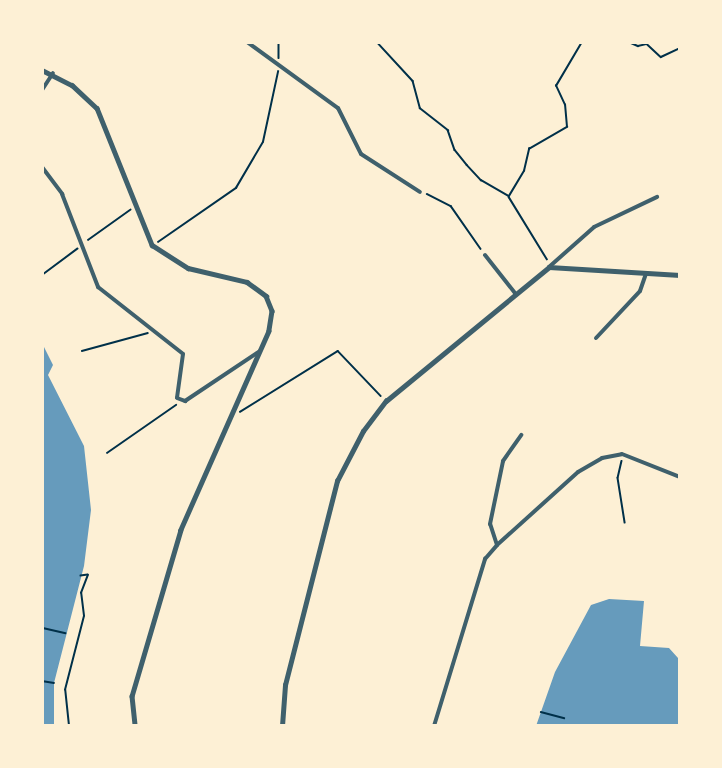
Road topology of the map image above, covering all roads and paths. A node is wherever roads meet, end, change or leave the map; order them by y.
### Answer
1 (247, 42) edge
2 (279, 42) edge
3 (377, 42) edge
4 (582, 42) edge
5 (629, 42) edge
6 (680, 48) edge
7 (279, 65) junction
8 (42, 70) edge
9 (53, 73) junction
10 (42, 90) edge
11 (42, 167) edge
12 (420, 192) joint
13 (509, 196) junction
14 (657, 196) dead end
15 (135, 206) junction
16 (82, 244) junction
17 (152, 245) junction
18 (485, 255) joint
19 (550, 265) junction
20 (646, 274) junction
21 (42, 275) edge
22 (680, 275) edge
23 (515, 293) junction
24 (155, 332) junction
25 (596, 338) dead end
26 (82, 351) dead end
27 (261, 351) junction
28 (179, 399) junction
29 (386, 401) junction
30 (229, 419) junction
31 (521, 435) dead end
32 (107, 453) dead end
33 (623, 454) junction
34 (680, 477) edge
35 (625, 522) dead end
36 (497, 545) junction
37 (81, 576) dead end
38 (43, 628) edge
39 (65, 633) dead end
40 (42, 681) edge
41 (54, 683) dead end
42 (541, 712) dead end
43 (564, 718) dead end
44 (69, 726) edge
45 (135, 726) edge
46 (282, 726) edge
47 (434, 726) edge

1 - 7 street
2 - 7 path
3 - 13 path
4 - 13 path
5 - 6 path
7 - 12 street
7 - 17 path
8 - 9 street
9 - 10 street
9 - 15 street
11 - 16 street
12 - 18 path
13 - 19 path
14 - 19 street
15 - 16 path
15 - 17 street
16 - 21 path
16 - 24 street
17 - 27 street
18 - 23 street
19 - 20 street
19 - 23 street
20 - 22 street
20 - 25 street
23 - 29 street
24 - 26 path
24 - 28 street
27 - 28 street
27 - 30 street
28 - 32 path
29 - 30 path
29 - 46 street
30 - 45 street
31 - 36 street
33 - 34 street
33 - 35 path
33 - 36 street
36 - 47 street
37 - 44 path
38 - 39 path
40 - 41 path
42 - 43 path

